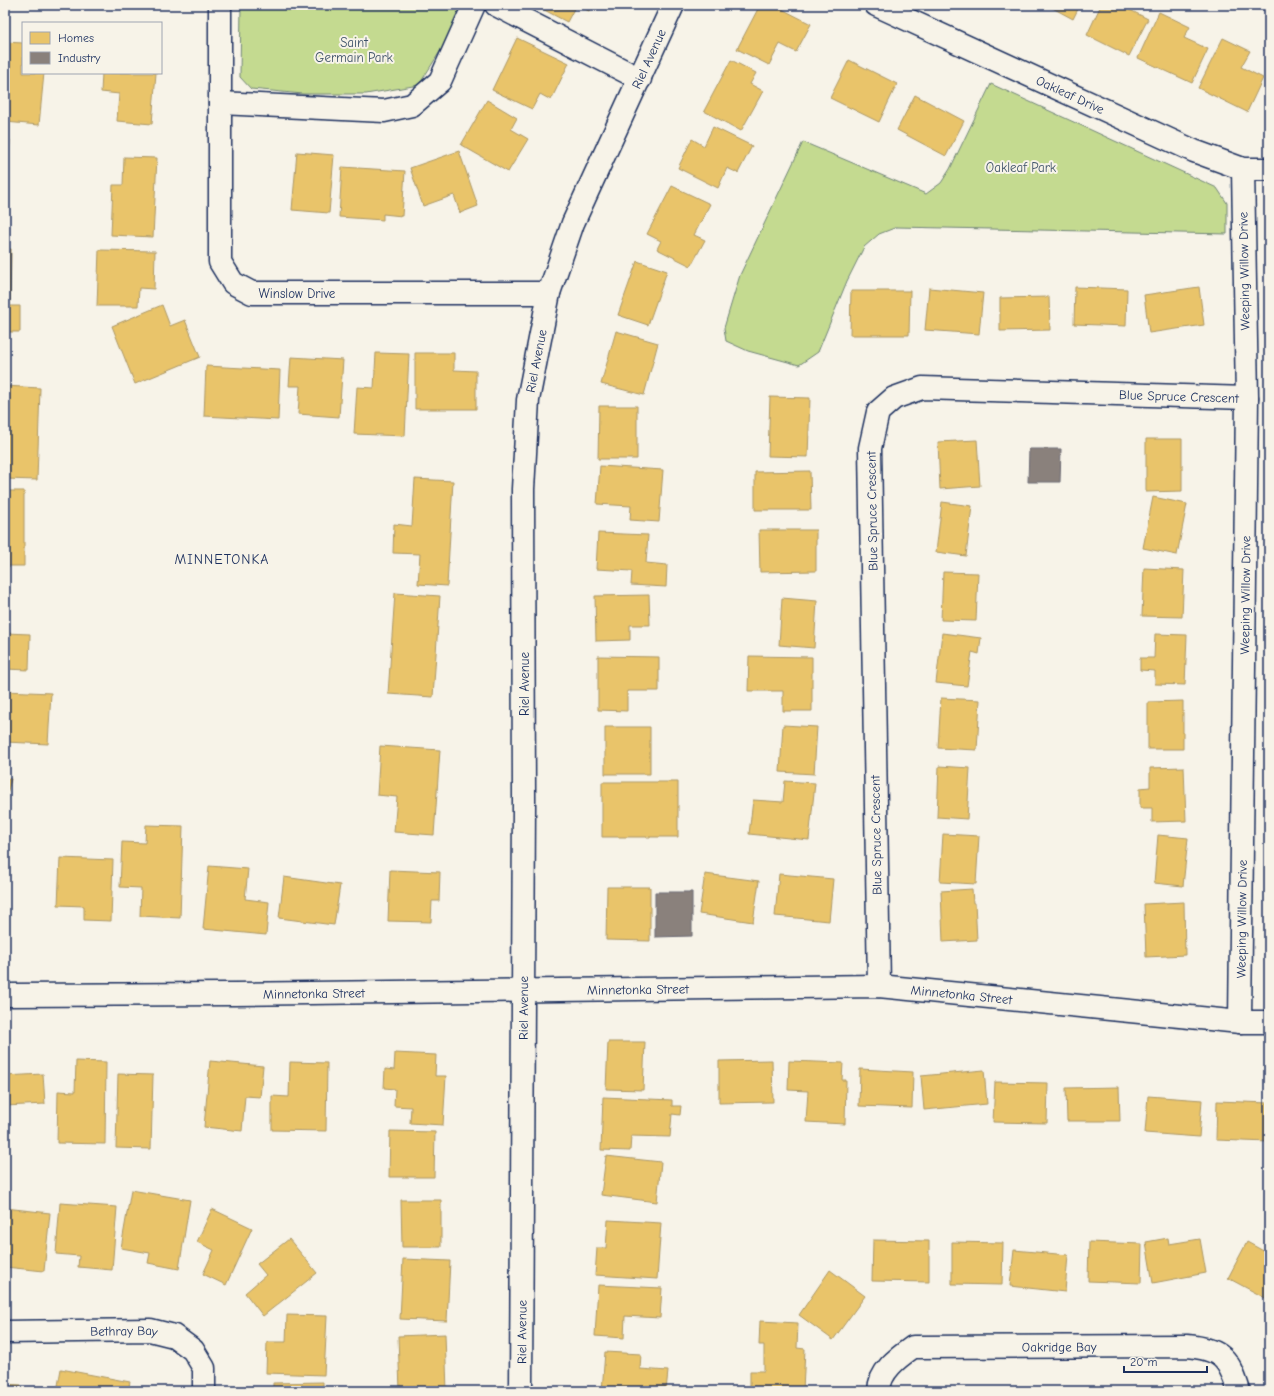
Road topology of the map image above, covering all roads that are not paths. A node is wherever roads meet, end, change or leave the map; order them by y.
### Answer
1 (220, 5) edge
2 (474, 5) edge
3 (496, 5) edge
4 (673, 5) edge
5 (876, 5) edge
6 (640, 79) junction
7 (220, 103) junction
8 (1243, 169) junction
9 (1269, 169) edge
10 (549, 293) junction
11 (1247, 398) junction
12 (879, 986) junction
13 (522, 990) junction
14 (5, 995) edge
15 (1240, 1022) junction
16 (1269, 1022) edge
17 (5, 1332) edge
18 (204, 1391) edge
19 (521, 1391) edge
20 (879, 1391) edge
21 (1239, 1391) edge

1 - 7 street, Winslow Drive
2 - 7 street
3 - 6 street
4 - 6 street, Riel Avenue
5 - 8 street, Oakleaf Drive
6 - 10 street, Riel Avenue
7 - 10 street, Winslow Drive
8 - 9 street, Oakleaf Drive
8 - 11 street, Weeping Willow Drive
10 - 13 street, Riel Avenue
11 - 12 street, Blue Spruce Crescent
11 - 15 street, Weeping Willow Drive
12 - 13 street, Minnetonka Street
12 - 15 street, Minnetonka Street
13 - 14 street, Minnetonka Street
13 - 19 street, Riel Avenue
15 - 16 street, Minnetonka Street
17 - 18 street, Bethray Bay
20 - 21 street, Oakridge Bay

